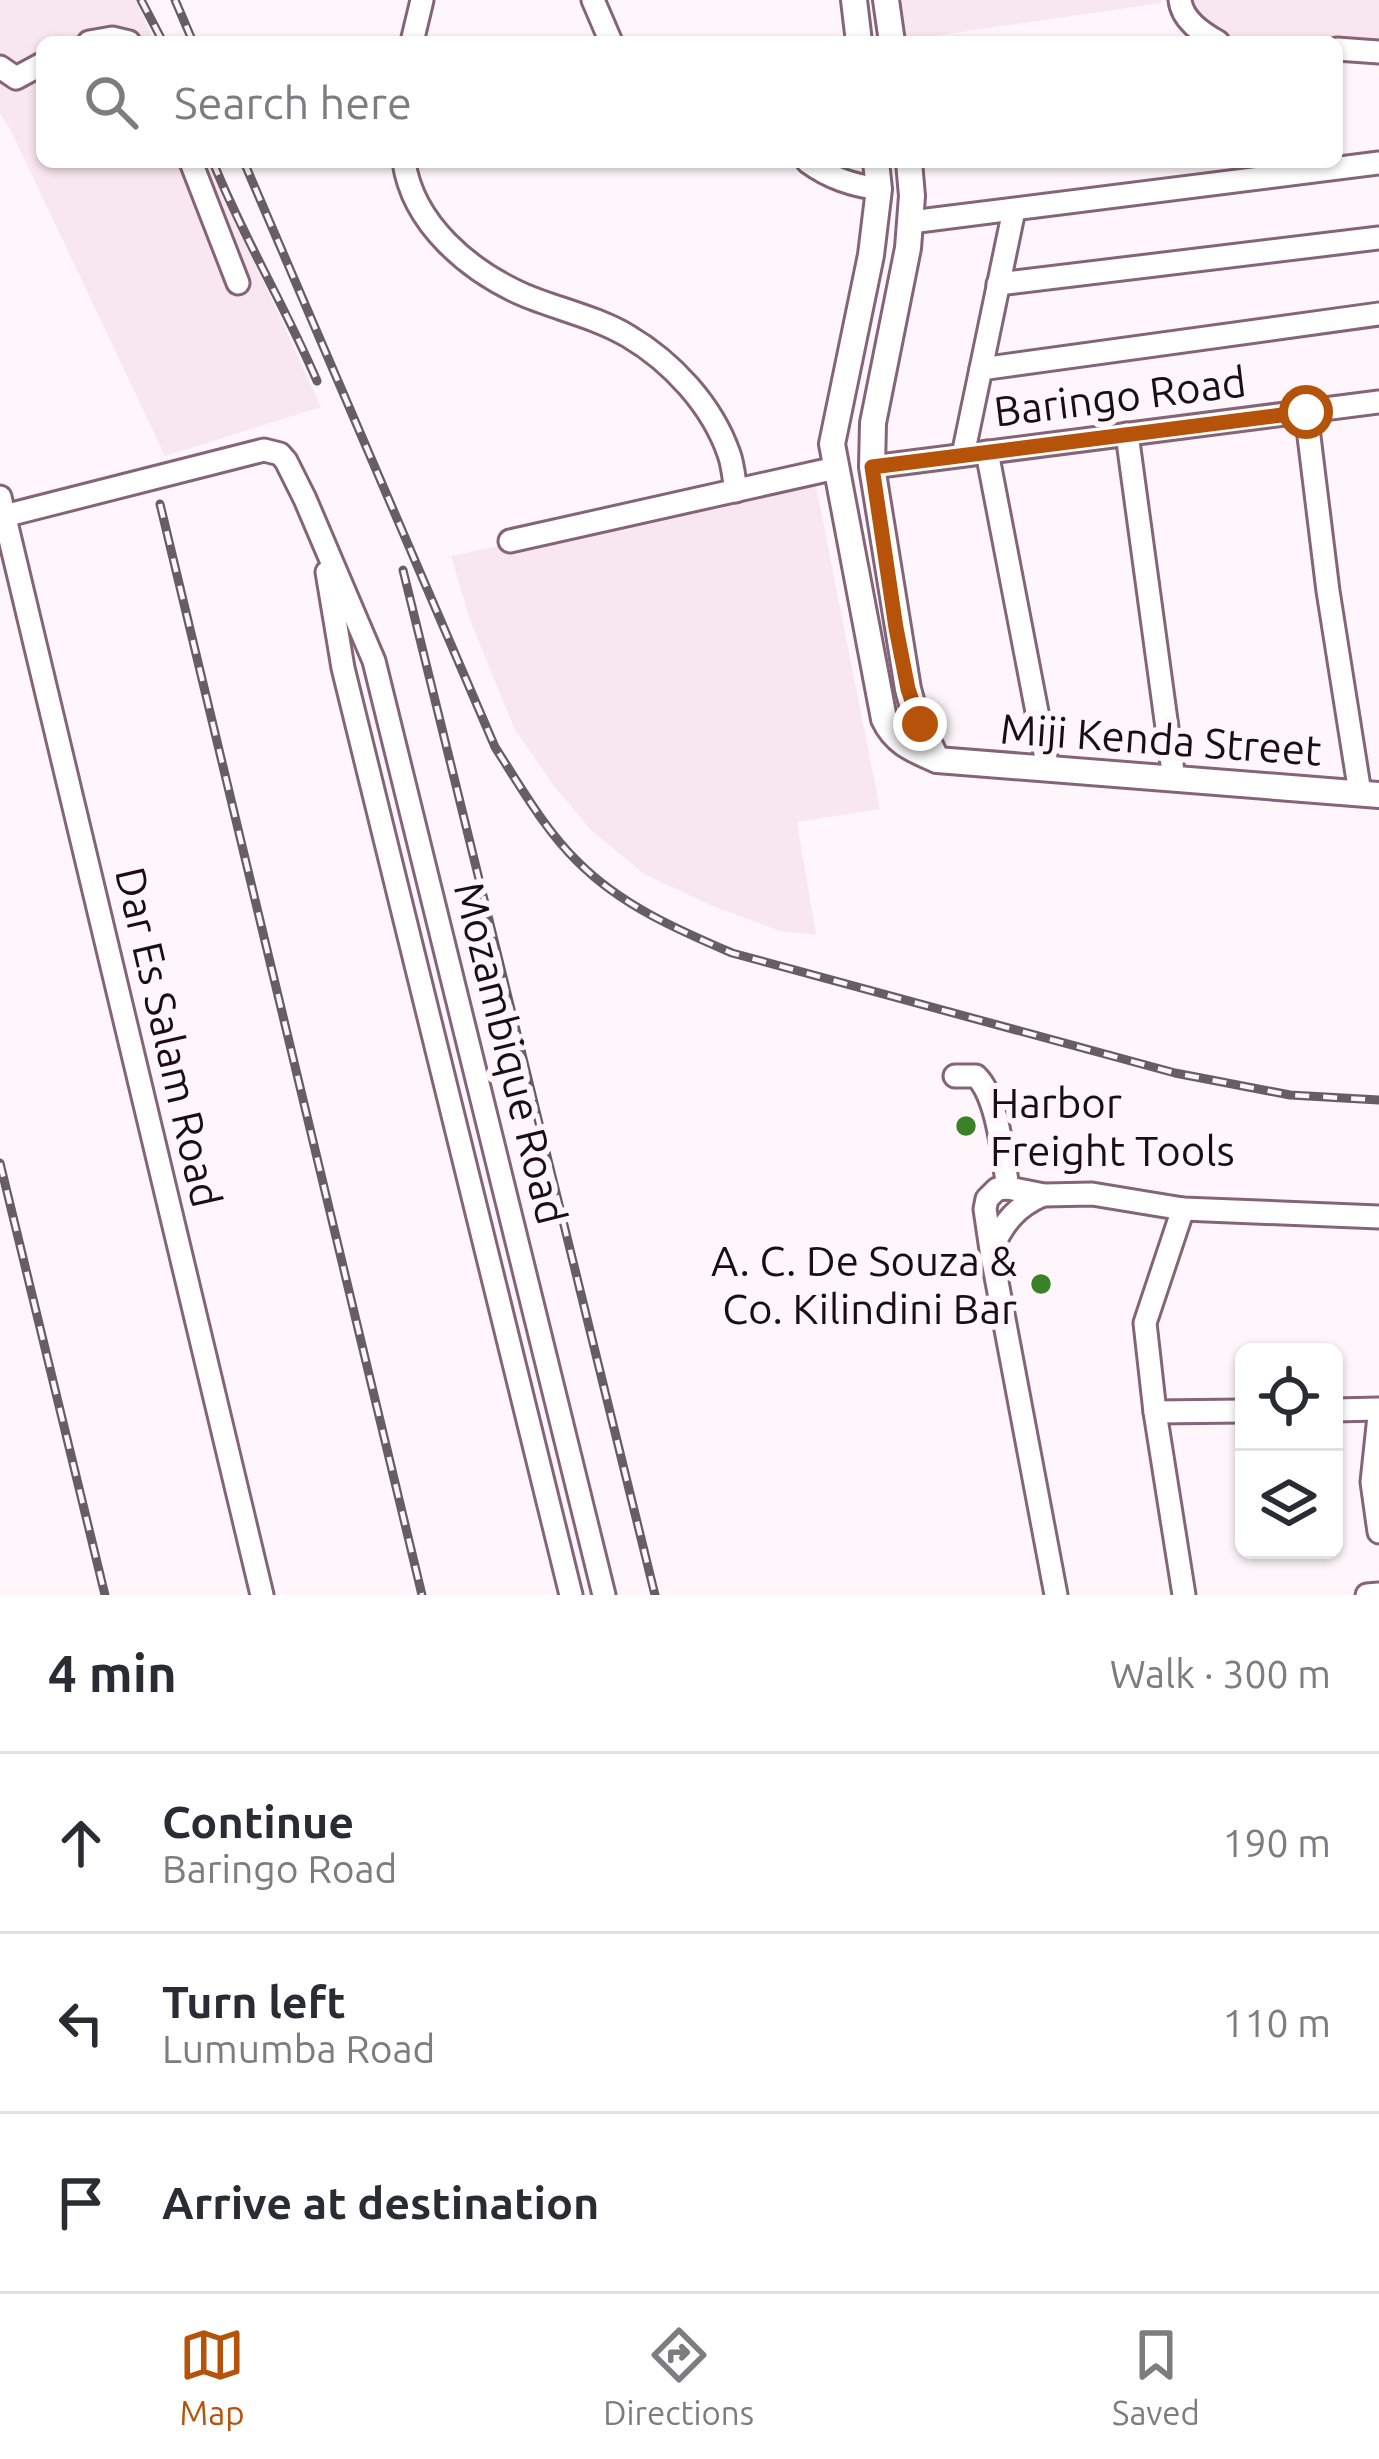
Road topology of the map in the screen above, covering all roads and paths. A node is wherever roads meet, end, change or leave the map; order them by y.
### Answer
1 (422, 0) edge
2 (593, 0) edge
3 (854, 0) edge
4 (886, 0) edge
5 (1180, 0) edge
6 (413, 36) edge
7 (608, 36) edge
8 (859, 36) edge
9 (891, 36) edge
10 (1210, 36) edge
11 (1343, 49) edge
12 (1379, 52) edge
13 (0, 67) edge
14 (36, 67) edge
15 (1379, 163) edge
16 (193, 168) edge
17 (405, 168) edge
18 (817, 168) edge
19 (877, 168) edge
20 (910, 168) edge
21 (1340, 168) edge
22 (1343, 168) edge
23 (879, 189) junction
24 (1014, 210) junction
25 (911, 222) junction
26 (1379, 238) edge
27 (238, 283) dead end
28 (998, 284) junction
29 (1379, 314) edge
30 (981, 369) junction
31 (1379, 402) edge
32 (1306, 412) junction
33 (1127, 434) junction
34 (987, 452) junction
35 (963, 455) junction
36 (872, 467) junction
37 (836, 468) junction
38 (736, 491) junction
39 (2, 510) edge
40 (321, 536) junction
41 (510, 541) dead end
42 (896, 628) junction
43 (868, 633) junction
44 (937, 760) junction
45 (1048, 769) junction
46 (1174, 779) junction
47 (1370, 794) edge
48 (955, 1076) dead end
49 (1008, 1188) junction
50 (1044, 1195) junction
51 (1183, 1209) junction
52 (1379, 1217) edge
53 (991, 1250) junction
54 (1343, 1410) edge
55 (1235, 1411) edge
56 (1155, 1412) junction
57 (1379, 1412) edge
58 (1379, 1532) edge
59 (1379, 1594) edge
60 (262, 1595) edge
61 (571, 1595) edge
62 (604, 1595) edge
63 (1055, 1595) edge
64 (1184, 1595) edge
65 (1367, 1595) edge

1 - 6 street
2 - 7 street
3 - 8 main road
4 - 9 main road
5 - 10 street
11 - 12 street
13 - 14 street
15 - 22 street
16 - 27 street
17 - 38 street
18 - 23 street
19 - 23 main road
20 - 25 main road
21 - 24 street
23 - 37 main road
24 - 25 street
24 - 28 street
25 - 36 main road
26 - 28 street
28 - 30 street
29 - 30 street
30 - 35 street
31 - 32 street, Baringo Road
32 - 33 street, Baringo Road
32 - 47 street
33 - 34 street, Baringo Road
33 - 46 street
34 - 35 street, Baringo Road
34 - 45 street
35 - 36 street, Baringo Road
36 - 42 main road
37 - 38 street
37 - 43 main road
38 - 41 street
39 - 40 street, Mozambique Road
39 - 60 street, Dar Es Salam Road
40 - 61 street, Mozambique Road
40 - 62 street, Mozambique Road
42 - 43 street
42 - 44 main road
43 - 44 main road
44 - 45 main road, Miji Kenda Street
45 - 46 main road, Miji Kenda Street
46 - 47 main road, Miji Kenda Street
48 - 49 street
49 - 50 street
49 - 53 street
50 - 51 street
50 - 53 street
51 - 52 street
51 - 56 street
53 - 63 street
54 - 57 street
55 - 56 street
56 - 64 street
57 - 58 street
59 - 65 street

